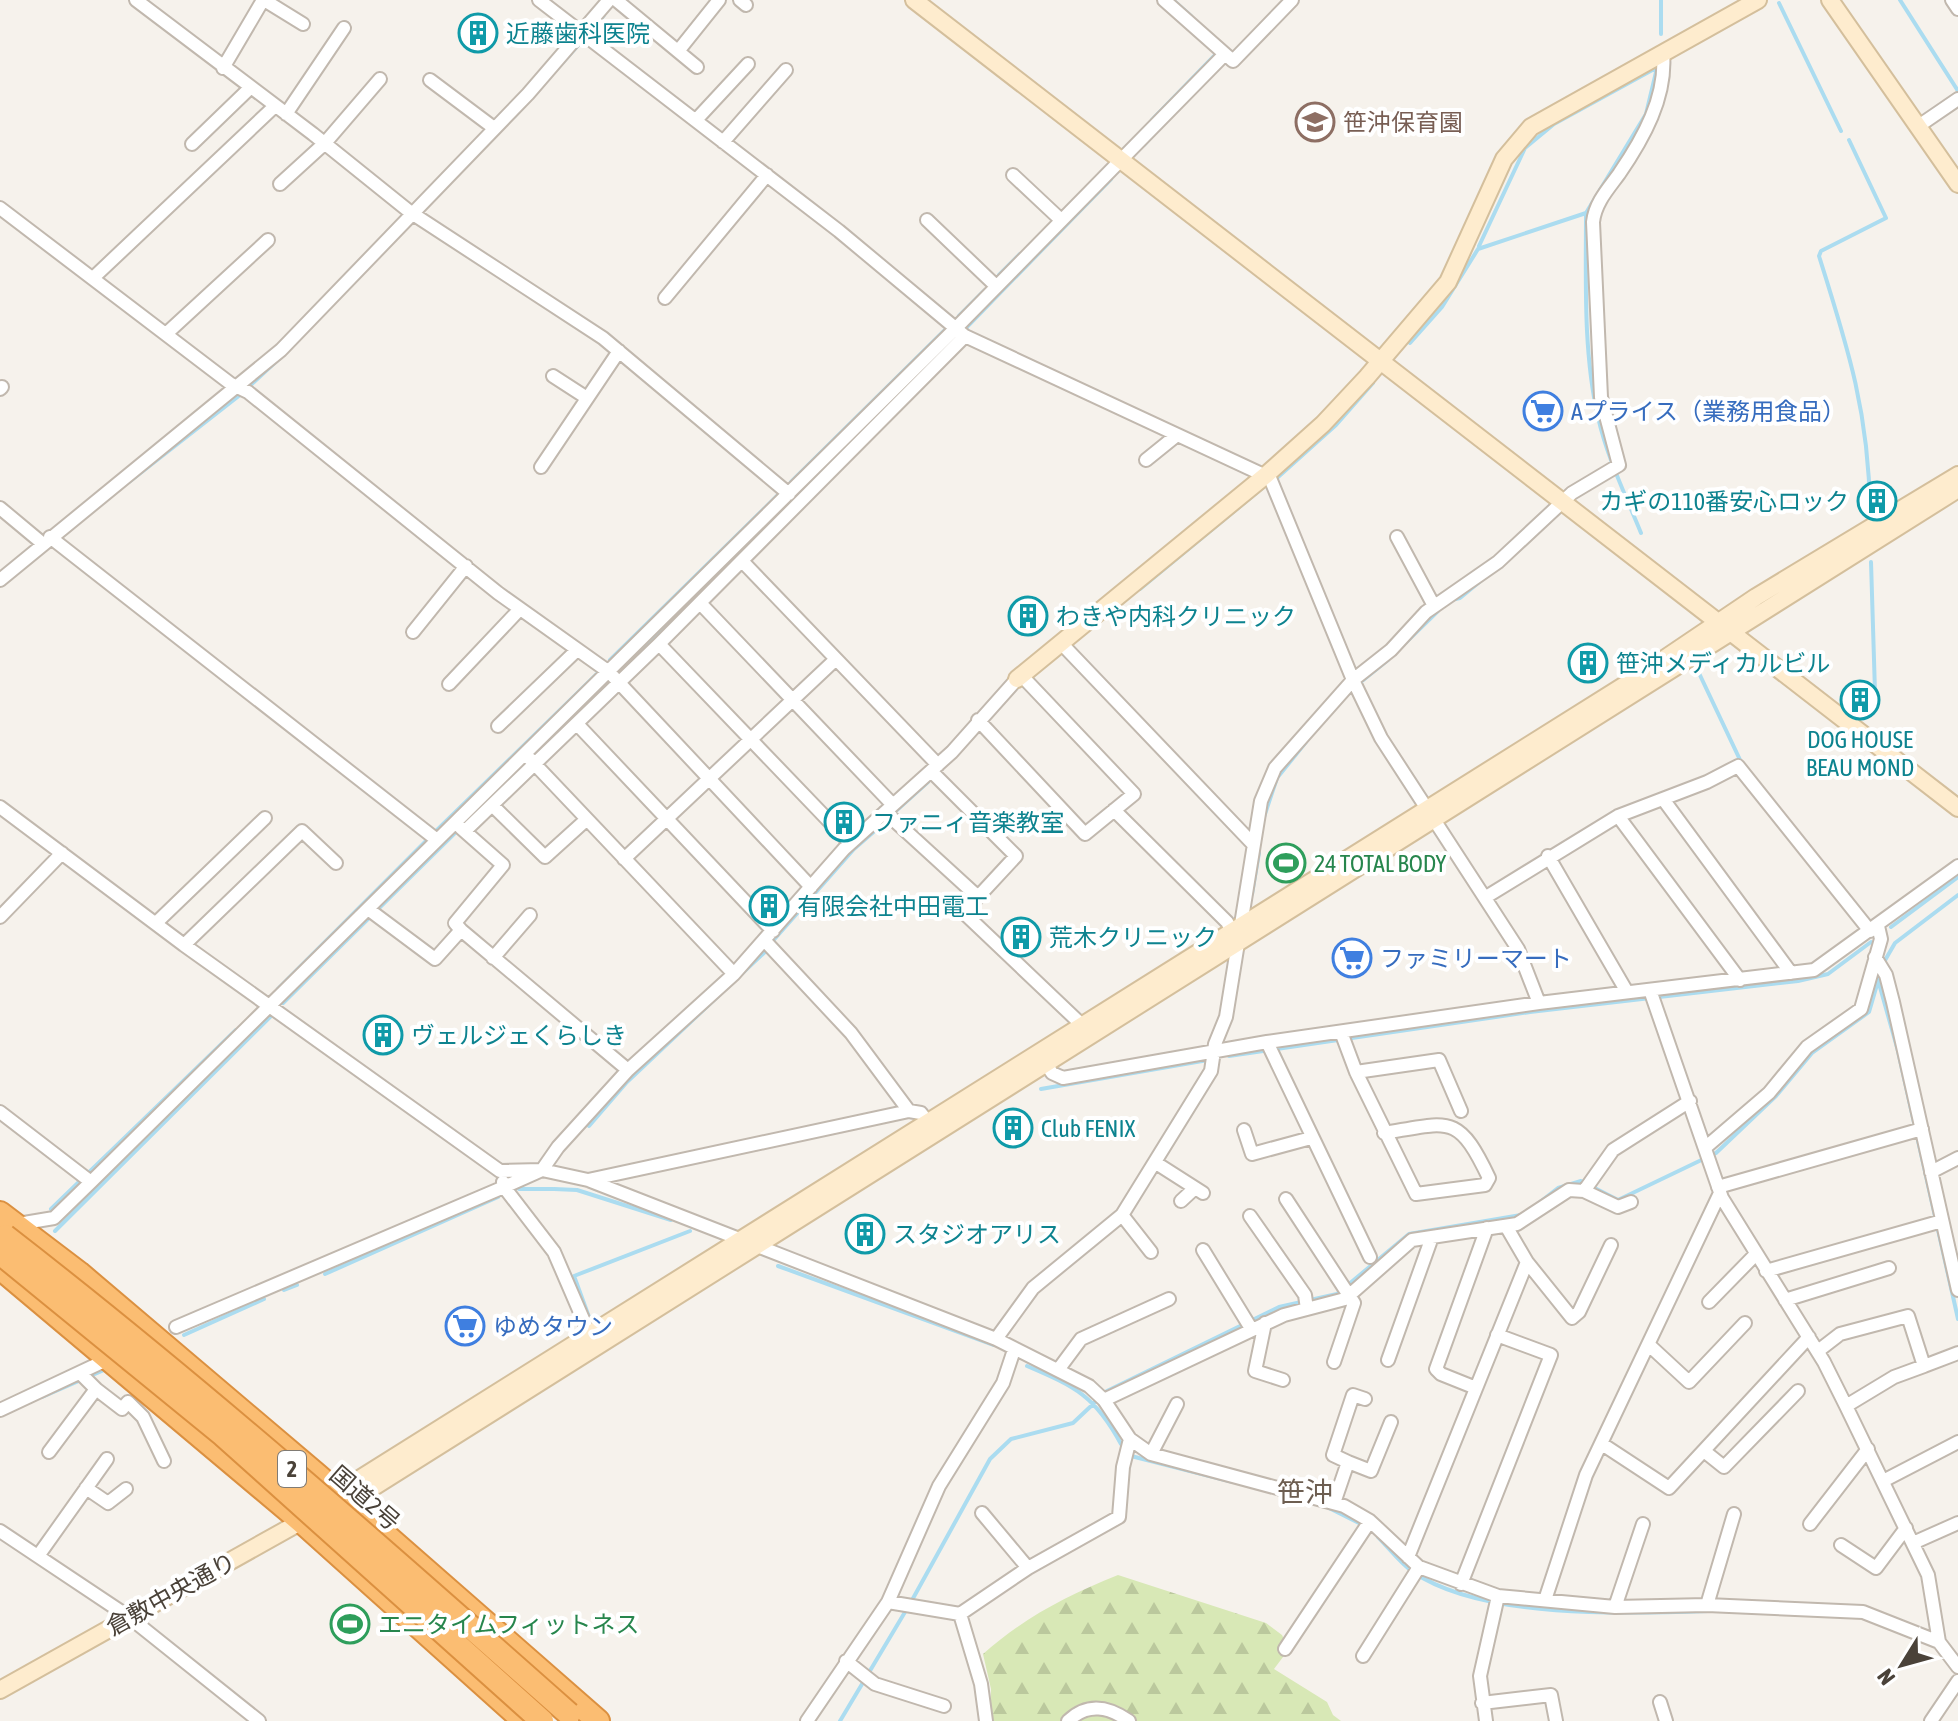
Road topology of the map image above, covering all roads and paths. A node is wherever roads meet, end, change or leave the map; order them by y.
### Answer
1 (136, 0) edge
2 (264, 0) edge
3 (539, 0) edge
4 (719, 0) edge
5 (914, 0) edge
6 (1164, 0) edge
7 (1292, 0) edge
8 (1758, 0) edge
9 (1830, 0) edge
10 (1952, 0) edge
11 (615, 1) edge
12 (1958, 9) edge
13 (303, 24) dead end
14 (344, 28) dead end
15 (581, 32) junction
16 (679, 50) junction
17 (1221, 51) junction
18 (1663, 53) junction
19 (748, 64) dead end
20 (697, 67) dead end
21 (223, 68) junction
22 (786, 70) dead end
23 (380, 79) dead end
24 (430, 80) dead end
25 (250, 88) junction
26 (1957, 100) edge
27 (275, 106) junction
28 (286, 114) junction
29 (696, 120) junction
30 (1920, 125) junction
31 (494, 128) junction
32 (723, 142) junction
33 (325, 143) junction
34 (192, 144) dead end
35 (1121, 160) junction
36 (767, 175) junction
37 (1013, 175) dead end
38 (280, 184) dead end
39 (1958, 184) edge
40 (0, 208) edge
41 (415, 215) junction
42 (927, 220) dead end
43 (1061, 220) junction
44 (268, 240) dead end
45 (93, 278) junction
46 (996, 286) junction
47 (665, 298) dead end
48 (961, 332) junction
49 (167, 333) junction
50 (619, 351) junction
51 (1379, 362) junction
52 (553, 376) dead end
53 (243, 389) junction
54 (587, 398) junction
55 (1177, 435) junction
56 (1146, 460) dead end
57 (541, 467) dead end
58 (1266, 475) junction
59 (1958, 475) edge
60 (1958, 489) edge
61 (789, 494) junction
62 (1561, 502) junction
63 (0, 508) edge
64 (1397, 537) dead end
65 (50, 541) junction
66 (742, 561) junction
67 (466, 566) junction
68 (0, 580) edge
69 (700, 603) junction
70 (1434, 606) junction
71 (520, 609) junction
72 (1724, 628) junction
73 (413, 632) dead end
74 (1060, 642) junction
75 (659, 644) junction
76 (577, 650) junction
77 (836, 659) junction
78 (1019, 677) junction
79 (613, 678) junction
80 (449, 684) dead end
81 (1355, 684) junction
82 (793, 699) junction
83 (978, 720) junction
84 (577, 724) junction
85 (498, 726) dead end
86 (751, 738) junction
87 (530, 759) junction
88 (934, 768) junction
89 (709, 779) junction
90 (1663, 799) junction
91 (492, 805) junction
92 (0, 807) edge
93 (889, 808) junction
94 (1958, 808) edge
95 (1114, 810) junction
96 (1431, 813) junction
97 (1618, 816) junction
98 (265, 818) dead end
99 (587, 819) junction
100 (667, 819) junction
101 (460, 827) junction
102 (437, 840) junction
103 (850, 843) junction
104 (1253, 844) junction
105 (62, 853) junction
106 (1548, 856) junction
107 (624, 859) junction
108 (336, 863) dead end
109 (1958, 866) edge
110 (811, 887) junction
111 (978, 897) junction
112 (1486, 897) junction
113 (372, 913) junction
114 (530, 915) dead end
115 (0, 917) edge
116 (156, 923) junction
117 (1874, 928) junction
118 (461, 930) junction
119 (1237, 933) junction
120 (769, 936) junction
121 (184, 945) junction
122 (493, 958) junction
123 (1879, 963) junction
124 (1791, 973) junction
125 (734, 974) junction
126 (1740, 980) junction
127 (1627, 992) junction
128 (1652, 995) junction
129 (1539, 1003) junction
130 (270, 1006) junction
131 (1083, 1026) junction
132 (1342, 1037) junction
133 (1268, 1048) junction
134 (1216, 1052) junction
135 (1042, 1058) junction
136 (628, 1070) junction
137 (1356, 1072) junction
138 (1690, 1101) junction
139 (909, 1111) junction
140 (1461, 1111) dead end
141 (0, 1112) edge
142 (932, 1128) junction
143 (1244, 1130) dead end
144 (1918, 1130) junction
145 (1384, 1133) junction
146 (1311, 1138) junction
147 (1708, 1154) junction
148 (1958, 1158) edge
149 (1156, 1163) junction
150 (542, 1170) junction
151 (500, 1171) junction
152 (1931, 1172) junction
153 (88, 1179) junction
154 (588, 1180) junction
155 (504, 1187) junction
156 (1587, 1187) junction
157 (1719, 1190) junction
158 (1286, 1199) dead end
159 (1181, 1201) dead end
160 (1631, 1202) dead end
161 (1122, 1215) junction
162 (1250, 1216) dead end
163 (1938, 1222) junction
164 (1506, 1226) junction
165 (1487, 1228) junction
166 (4, 1231) edge
167 (1432, 1237) junction
168 (749, 1243) junction
169 (1611, 1245) dead end
170 (1203, 1250) dead end
171 (1151, 1252) dead end
172 (1755, 1255) junction
173 (1370, 1257) dead end
174 (1527, 1262) junction
175 (0, 1268) edge
176 (1889, 1268) dead end
177 (1766, 1271) junction
178 (1347, 1290) junction
179 (1958, 1290) edge
180 (1169, 1299) dead end
181 (1785, 1300) junction
182 (1709, 1302) dead end
183 (1306, 1303) junction
184 (1265, 1323) junction
185 (1745, 1323) dead end
186 (1250, 1326) junction
187 (176, 1327) dead end
188 (1497, 1335) junction
189 (1809, 1337) junction
190 (996, 1339) junction
191 (593, 1341) junction
192 (1649, 1345) junction
193 (1014, 1350) junction
194 (1818, 1351) junction
195 (1958, 1353) edge
196 (1388, 1360) dead end
197 (1334, 1362) dead end
198 (100, 1363) dead end
199 (1924, 1366) junction
200 (1058, 1370) junction
201 (82, 1376) junction
202 (1283, 1380) dead end
203 (1476, 1388) junction
204 (96, 1389) junction
205 (1798, 1391) dead end
206 (1101, 1397) junction
207 (1365, 1399) dead end
208 (1177, 1404) dead end
209 (1846, 1406) junction
210 (0, 1410) edge
211 (1391, 1422) dead end
212 (1130, 1439) junction
213 (1958, 1442) edge
214 (1602, 1444) junction
215 (1868, 1449) junction
216 (1704, 1451) junction
217 (49, 1452) dead end
218 (1151, 1454) junction
219 (107, 1459) dead end
220 (164, 1461) dead end
221 (1348, 1462) junction
222 (1883, 1481) junction
223 (86, 1488) junction
224 (126, 1489) dead end
225 (343, 1499) junction
226 (1334, 1503) junction
227 (982, 1513) dead end
228 (1734, 1514) dead end
229 (301, 1521) junction
230 (1958, 1523) edge
231 (1643, 1524) dead end
232 (1810, 1524) dead end
233 (1367, 1525) junction
234 (1906, 1528) junction
235 (0, 1531) edge
236 (1913, 1543) junction
237 (1841, 1545) dead end
238 (38, 1556) junction
239 (1408, 1557) junction
240 (1028, 1568) junction
241 (1416, 1571) junction
242 (1461, 1584) junction
243 (1497, 1600) junction
244 (1545, 1600) junction
245 (888, 1602) junction
246 (1707, 1605) junction
247 (1615, 1607) junction
248 (960, 1614) junction
249 (129, 1617) junction
250 (1939, 1642) junction
251 (1285, 1649) dead end
252 (1363, 1656) dead end
253 (846, 1661) junction
254 (1958, 1667) edge
255 (1958, 1681) edge
256 (0, 1690) edge
257 (1660, 1702) dead end
258 (1482, 1703) junction
259 (944, 1706) dead end
260 (572, 1718) edge
261 (259, 1721) edge
262 (524, 1721) edge
263 (542, 1721) edge
264 (598, 1721) edge
265 (807, 1721) edge
266 (986, 1721) edge
267 (1068, 1721) edge
268 (1129, 1721) edge
269 (1486, 1721) edge
270 (1556, 1721) edge
271 (1666, 1721) edge
272 (1931, 1721) edge

1 - 21 street
2 - 13 street
2 - 21 street
3 - 15 street
4 - 16 street
5 - 35 street
6 - 17 street
7 - 17 street
8 - 18 street
9 - 30 street
10 - 12 street
11 - 15 street
11 - 16 street
14 - 28 street
15 - 29 street
15 - 31 street
16 - 20 street
17 - 35 street
18 - 51 street
18 - 62 street
19 - 29 street
21 - 25 street
22 - 32 street
23 - 33 street
24 - 31 street
25 - 27 street
25 - 34 street
26 - 30 street
27 - 28 street
27 - 45 street
28 - 33 street
29 - 32 street
30 - 39 street
31 - 41 street
32 - 36 street
33 - 38 street
33 - 41 street
35 - 43 street
35 - 51 street
36 - 47 street
36 - 48 street
37 - 43 street
40 - 45 street
41 - 50 street
41 - 53 street
42 - 46 street
43 - 46 street
44 - 49 street
45 - 49 street
46 - 48 street
48 - 55 street
48 - 61 street
48 - 66 street
49 - 53 street
50 - 54 street
50 - 61 street
51 - 58 street
51 - 62 street
52 - 54 street
53 - 65 street
53 - 67 street
54 - 57 street
55 - 56 street
55 - 58 street
58 - 74 street
58 - 81 street
59 - 72 street
60 - 72 street
61 - 79 street
62 - 70 street
62 - 72 street
63 - 65 street
64 - 70 street
65 - 68 street
65 - 102 street
66 - 69 street
66 - 77 street
67 - 71 street
67 - 73 street
69 - 75 street
69 - 82 street
70 - 81 street
71 - 76 street
71 - 80 street
72 - 94 street
72 - 96 street
74 - 78 street
74 - 104 street
75 - 79 street
75 - 86 street
76 - 79 street
76 - 85 street
77 - 82 street
77 - 88 street
78 - 83 street
78 - 95 street
79 - 84 street
79 - 87 street
79 - 89 street
81 - 96 street
81 - 104 street
82 - 86 street
82 - 93 street
83 - 88 street
83 - 95 street
84 - 87 street
84 - 100 street
86 - 89 street
86 - 103 street
87 - 91 street
87 - 99 street
87 - 101 street
88 - 93 street
88 - 111 street
89 - 100 street
89 - 110 street
90 - 97 street
90 - 117 street
90 - 124 street
91 - 99 street
91 - 101 street
92 - 105 street
93 - 103 street
93 - 111 street
95 - 119 street
96 - 112 street
96 - 119 street
97 - 106 street
97 - 126 street
98 - 116 street
99 - 107 street
100 - 107 street
100 - 120 street
101 - 102 street
101 - 118 street
102 - 113 street
103 - 110 street
104 - 119 street
105 - 115 street
105 - 116 street
106 - 112 street
106 - 127 street
107 - 125 street
108 - 121 street
109 - 117 street
110 - 120 street
111 - 131 street
112 - 129 street
113 - 118 street
113 - 130 street
114 - 122 street
116 - 121 street
117 - 123 street
117 - 124 street
118 - 122 street
119 - 131 street
119 - 134 street
119 - 135 street
120 - 125 street
120 - 139 street
121 - 130 street
122 - 136 street
123 - 144 street
123 - 147 street
124 - 126 street
125 - 136 street
126 - 128 street
127 - 128 street
127 - 129 street
128 - 138 street
129 - 132 street
130 - 151 street
130 - 153 street
131 - 135 street
132 - 133 street
132 - 137 street
133 - 134 street
133 - 146 street
134 - 135 street
134 - 149 street
135 - 142 street, 倉敷中央通り
136 - 150 street
137 - 140 street
137 - 145 street
138 - 147 street
138 - 156 street
139 - 142 street
139 - 154 street
141 - 153 street
142 - 168 street, 倉敷中央通り
143 - 146 street
144 - 152 street
144 - 157 street
145 - 145 street
146 - 173 street
147 - 157 street
148 - 152 street
149 - 159 street
149 - 161 street
150 - 151 street
150 - 154 street
150 - 155 street
151 - 155 street
152 - 163 street
153 - 166 street
154 - 168 street
155 - 187 street
155 - 191 street
156 - 160 street
156 - 164 street
157 - 172 street
157 - 192 street
158 - 178 street
161 - 171 street
161 - 190 street
162 - 183 street
163 - 177 street
163 - 179 street
164 - 165 street
164 - 174 street
165 - 167 street
165 - 203 street
166 - 225 highway
166 - 260 highway, 国道2号 / 2, bridge
166 - 263 highway, 国道2号 / 2, bridge
167 - 178 street
167 - 196 street
168 - 190 street
168 - 191 street, 倉敷中央通り
169 - 174 street
170 - 186 street
172 - 177 street
172 - 182 street
174 - 188 street
175 - 229 highway
176 - 181 street
177 - 181 street
178 - 183 street
178 - 197 street
180 - 200 street
181 - 189 street
183 - 184 street
184 - 186 street
184 - 202 street
185 - 192 street
186 - 206 street
188 - 203 street
188 - 242 street
189 - 194 street
189 - 216 street
190 - 193 street
191 - 225 street, 倉敷中央通り
192 - 214 street
193 - 200 street
193 - 245 street
194 - 199 street
194 - 209 street
195 - 199 street
198 - 201 street
199 - 209 street
200 - 206 street
201 - 204 street
201 - 210 street
203 - 239 street
204 - 217 street
204 - 220 street
205 - 216 street
206 - 212 street
207 - 221 street
208 - 218 street
209 - 215 street
211 - 221 street
212 - 218 street
212 - 240 street
213 - 222 street
214 - 216 street
214 - 244 street
215 - 222 street
215 - 232 street
218 - 226 street
219 - 223 street
221 - 226 street
222 - 234 street
223 - 224 street
223 - 238 street
225 - 229 street, 倉敷中央通り
225 - 264 highway
226 - 233 street
227 - 240 street
228 - 246 street
229 - 249 street, 倉敷中央通り
229 - 262 highway
230 - 236 street
231 - 247 street
233 - 239 street
233 - 251 street
234 - 236 street
234 - 237 street
235 - 238 street
236 - 250 street
238 - 249 street
239 - 241 street
240 - 248 street
241 - 242 street
241 - 252 street
242 - 243 street
243 - 244 street
243 - 258 street
244 - 247 street
245 - 248 street
245 - 253 street
246 - 247 street
246 - 250 street
248 - 266 street
249 - 256 street, 倉敷中央通り
249 - 261 street
250 - 254 street
253 - 259 street
253 - 265 street
255 - 272 street
257 - 271 street
258 - 269 street
258 - 270 street
267 - 268 street

